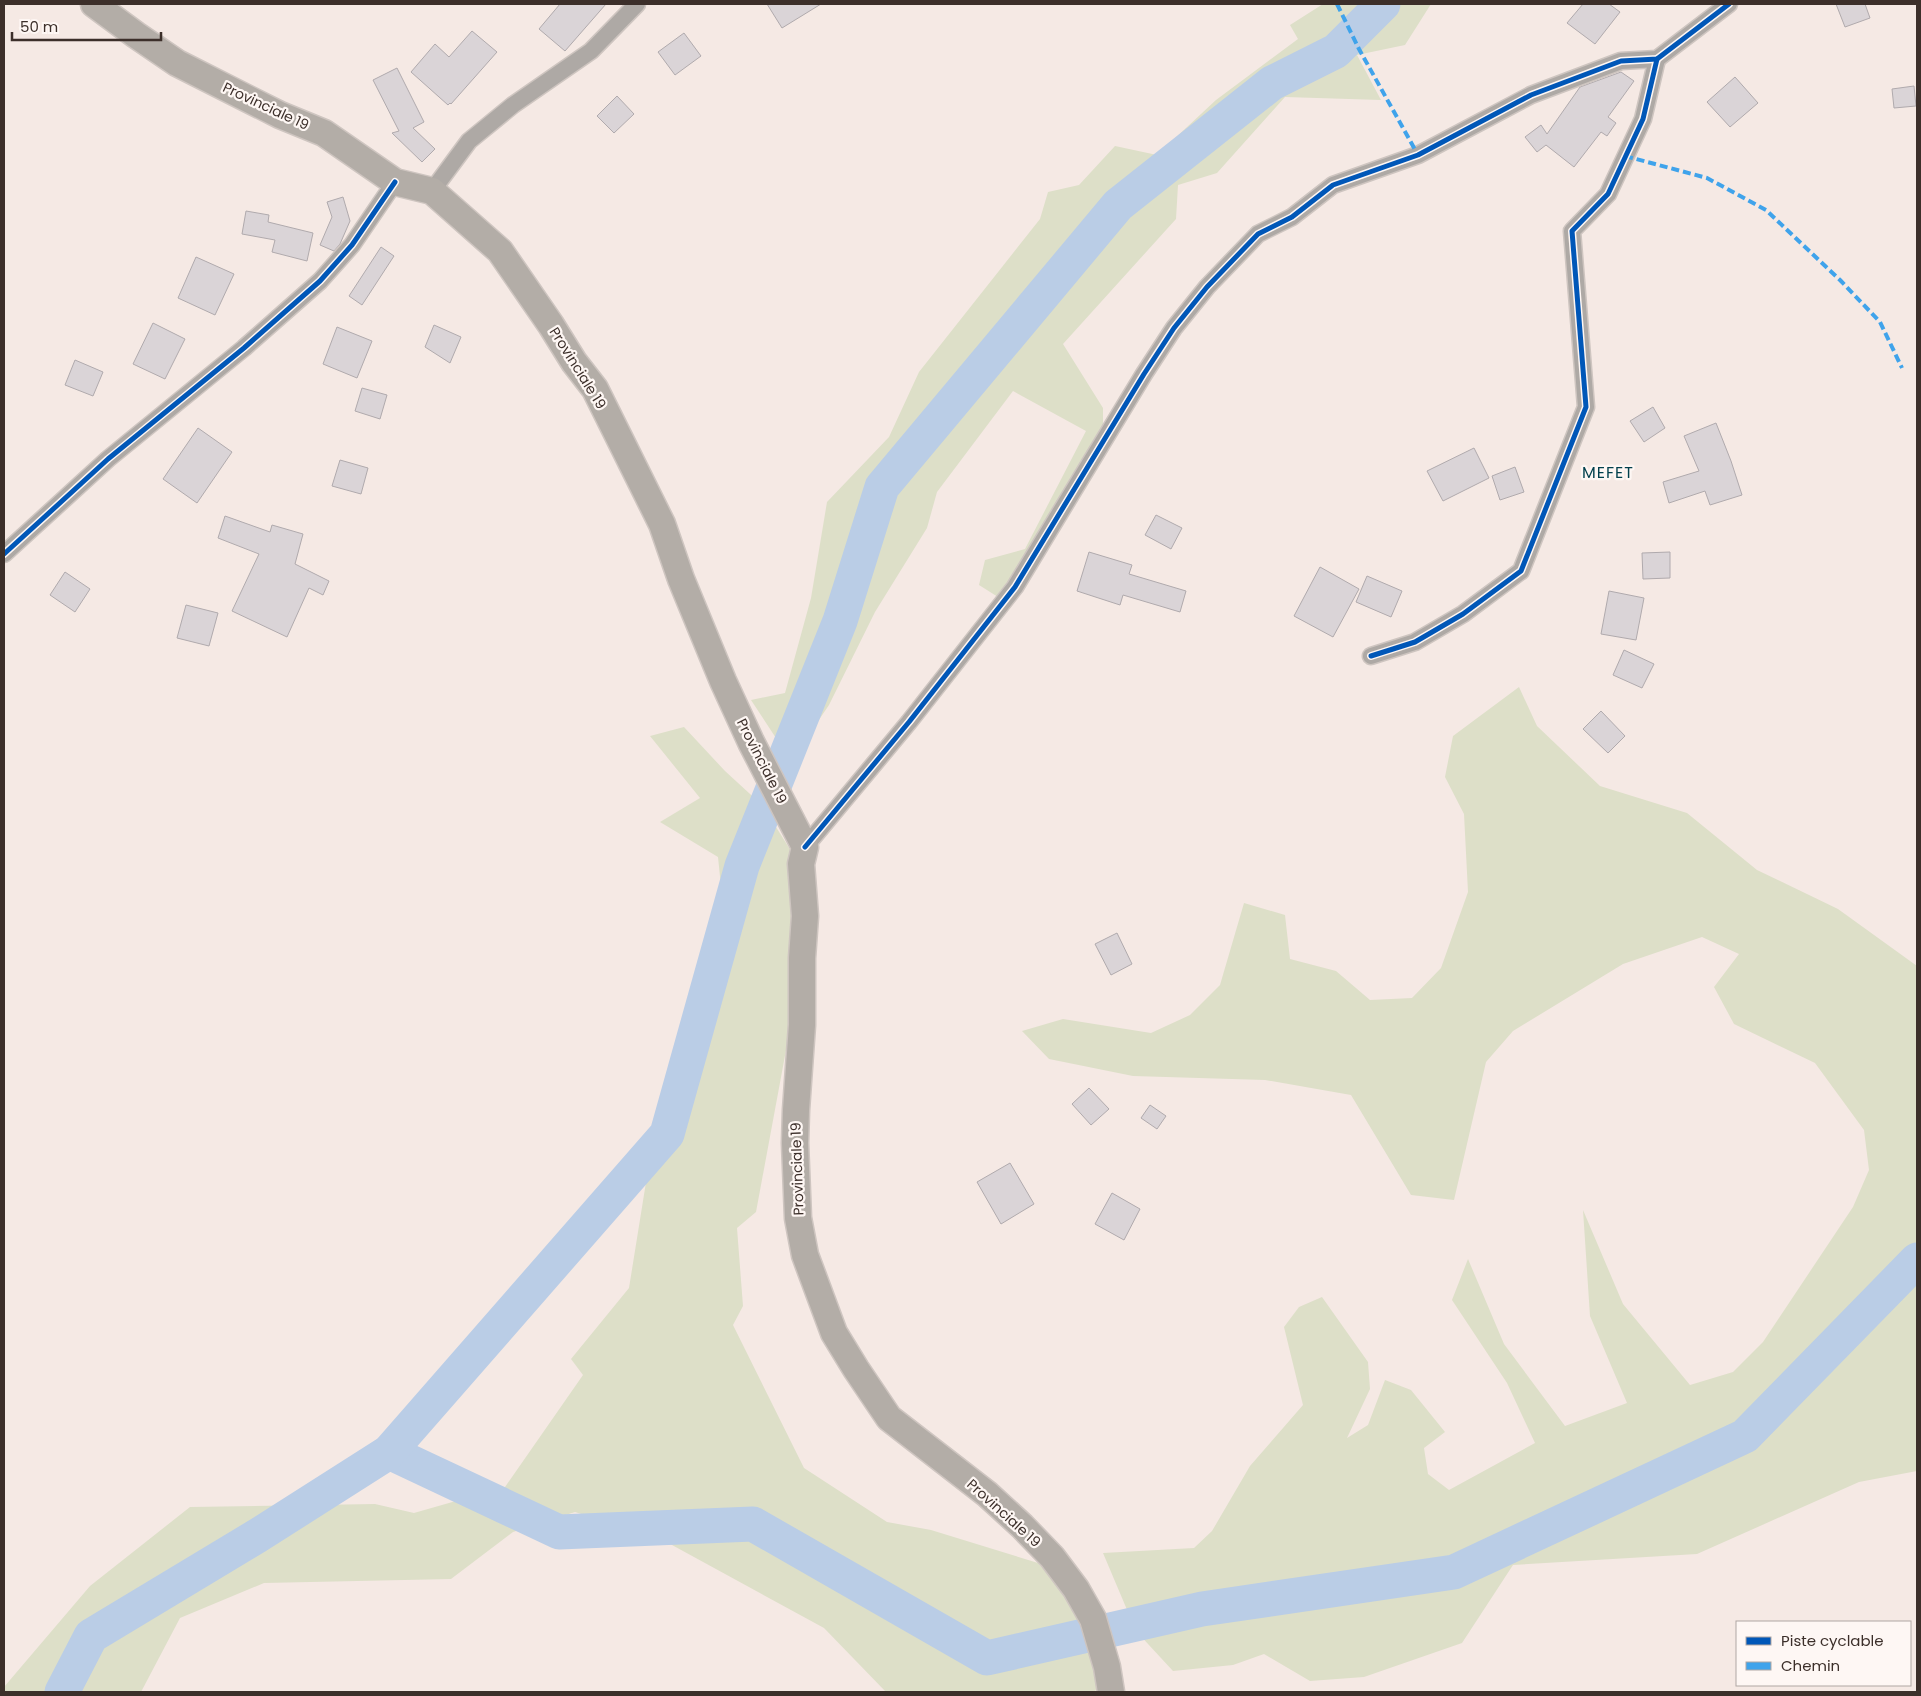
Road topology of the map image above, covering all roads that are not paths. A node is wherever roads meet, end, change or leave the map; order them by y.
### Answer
1 (94, 4) edge
2 (637, 4) edge
3 (1729, 4) edge
4 (1657, 59) junction
5 (395, 182) junction
6 (432, 191) junction
7 (4, 554) edge
8 (1371, 656) dead end
9 (805, 847) junction
10 (1111, 1692) edge

1 - 5 main road, Provinciale 19
2 - 6 street
3 - 4 street
4 - 8 street
4 - 9 street
5 - 6 main road, Provinciale 19
5 - 7 street
6 - 9 main road, Provinciale 19
9 - 10 main road, Provinciale 19

